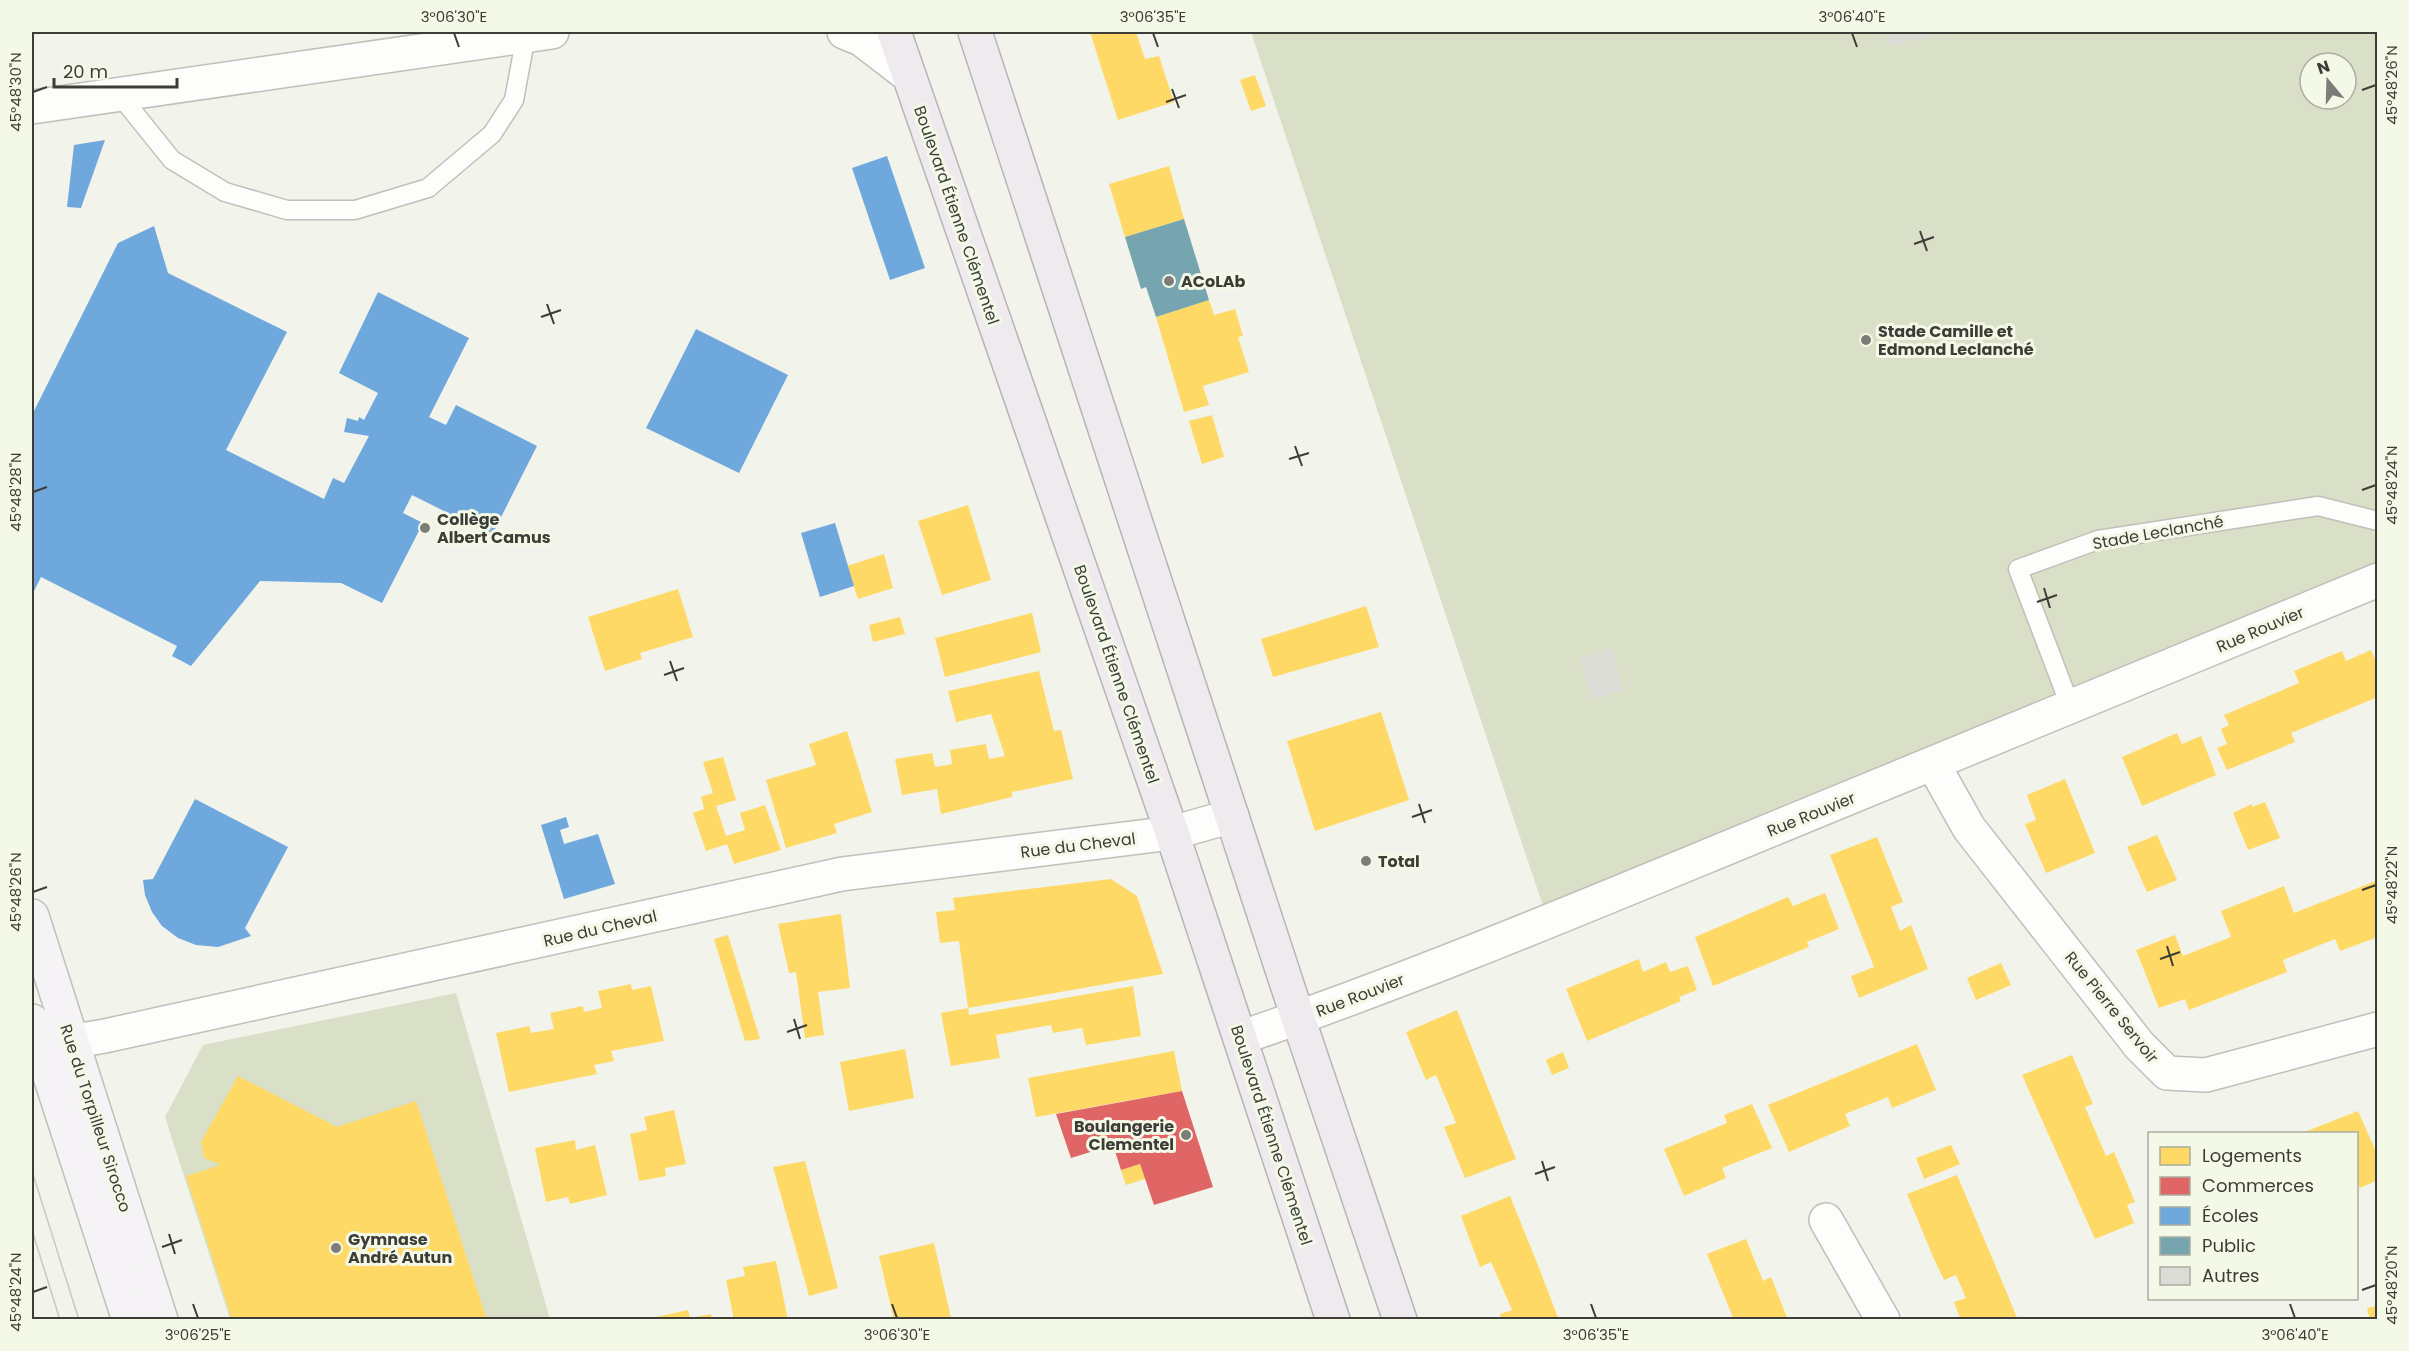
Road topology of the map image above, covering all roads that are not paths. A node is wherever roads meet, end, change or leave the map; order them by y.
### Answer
1 (844, 32) edge
2 (894, 32) edge
3 (975, 32) edge
4 (539, 33) edge
5 (908, 75) junction
6 (118, 93) junction
7 (32, 107) edge
8 (2378, 521) edge
9 (2378, 580) edge
10 (2071, 708) junction
11 (1933, 764) junction
12 (1232, 816) junction
13 (1172, 833) junction
14 (32, 916) edge
15 (1298, 1018) junction
16 (2378, 1029) edge
17 (1240, 1038) junction
18 (43, 1040) edge
19 (1826, 1220) dead end
20 (129, 1320) edge
21 (161, 1320) edge
22 (1334, 1320) edge
23 (1400, 1320) edge
24 (1883, 1320) edge

1 - 5 street
2 - 5 main road, Boulevard Étienne Clémentel
3 - 12 main road
4 - 6 street
4 - 6 lane
5 - 13 main road, Boulevard Étienne Clémentel
6 - 7 street
8 - 10 lane, Stade Leclanché
9 - 10 street, Rue Rouvier
10 - 11 street, Rue Rouvier
11 - 15 street, Rue Rouvier
11 - 16 street, Rue Pierre Servoir
12 - 13 street, Rue du Cheval
12 - 15 main road
13 - 17 main road, Boulevard Étienne Clémentel
13 - 18 street, Rue du Cheval
14 - 18 street, Rue du Torpilleur Sirocco
15 - 17 street, Rue Rouvier
15 - 23 main road
17 - 22 main road, Boulevard Étienne Clémentel
18 - 20 street, Rue du Torpilleur Sirocco
18 - 21 street, Rue du Torpilleur Sirocco
19 - 24 street

